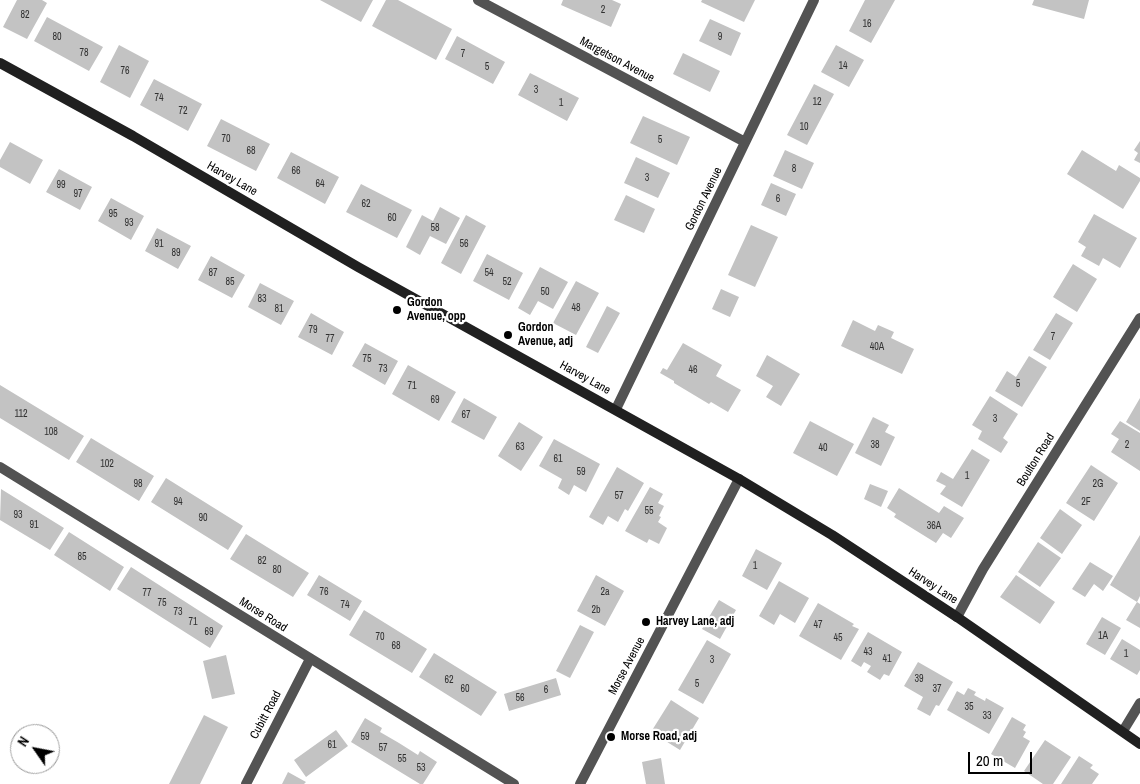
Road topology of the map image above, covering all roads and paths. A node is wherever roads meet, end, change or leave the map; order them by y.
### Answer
1 (478, 0) edge
2 (814, 0) edge
3 (0, 63) edge
4 (745, 142) junction
5 (1140, 318) edge
6 (616, 409) junction
7 (0, 467) edge
8 (739, 479) junction
9 (957, 617) junction
10 (310, 659) junction
11 (1140, 703) edge
12 (1123, 731) junction
13 (1140, 744) edge
14 (246, 784) edge
15 (514, 784) edge
16 (580, 784) edge

1 - 4 street, Margetson Avenue
2 - 4 street, Gordon Avenue
3 - 6 street, Harvey Lane
4 - 6 street, Gordon Avenue
5 - 9 street, Boulton Road
6 - 8 street, Harvey Lane
7 - 10 street, Morse Road
8 - 9 street, Harvey Lane
8 - 16 street, Morse Avenue
9 - 12 street, Harvey Lane
10 - 14 street, Cubitt Road
10 - 15 street, Morse Road
11 - 12 street
12 - 13 street, Harvey Lane

